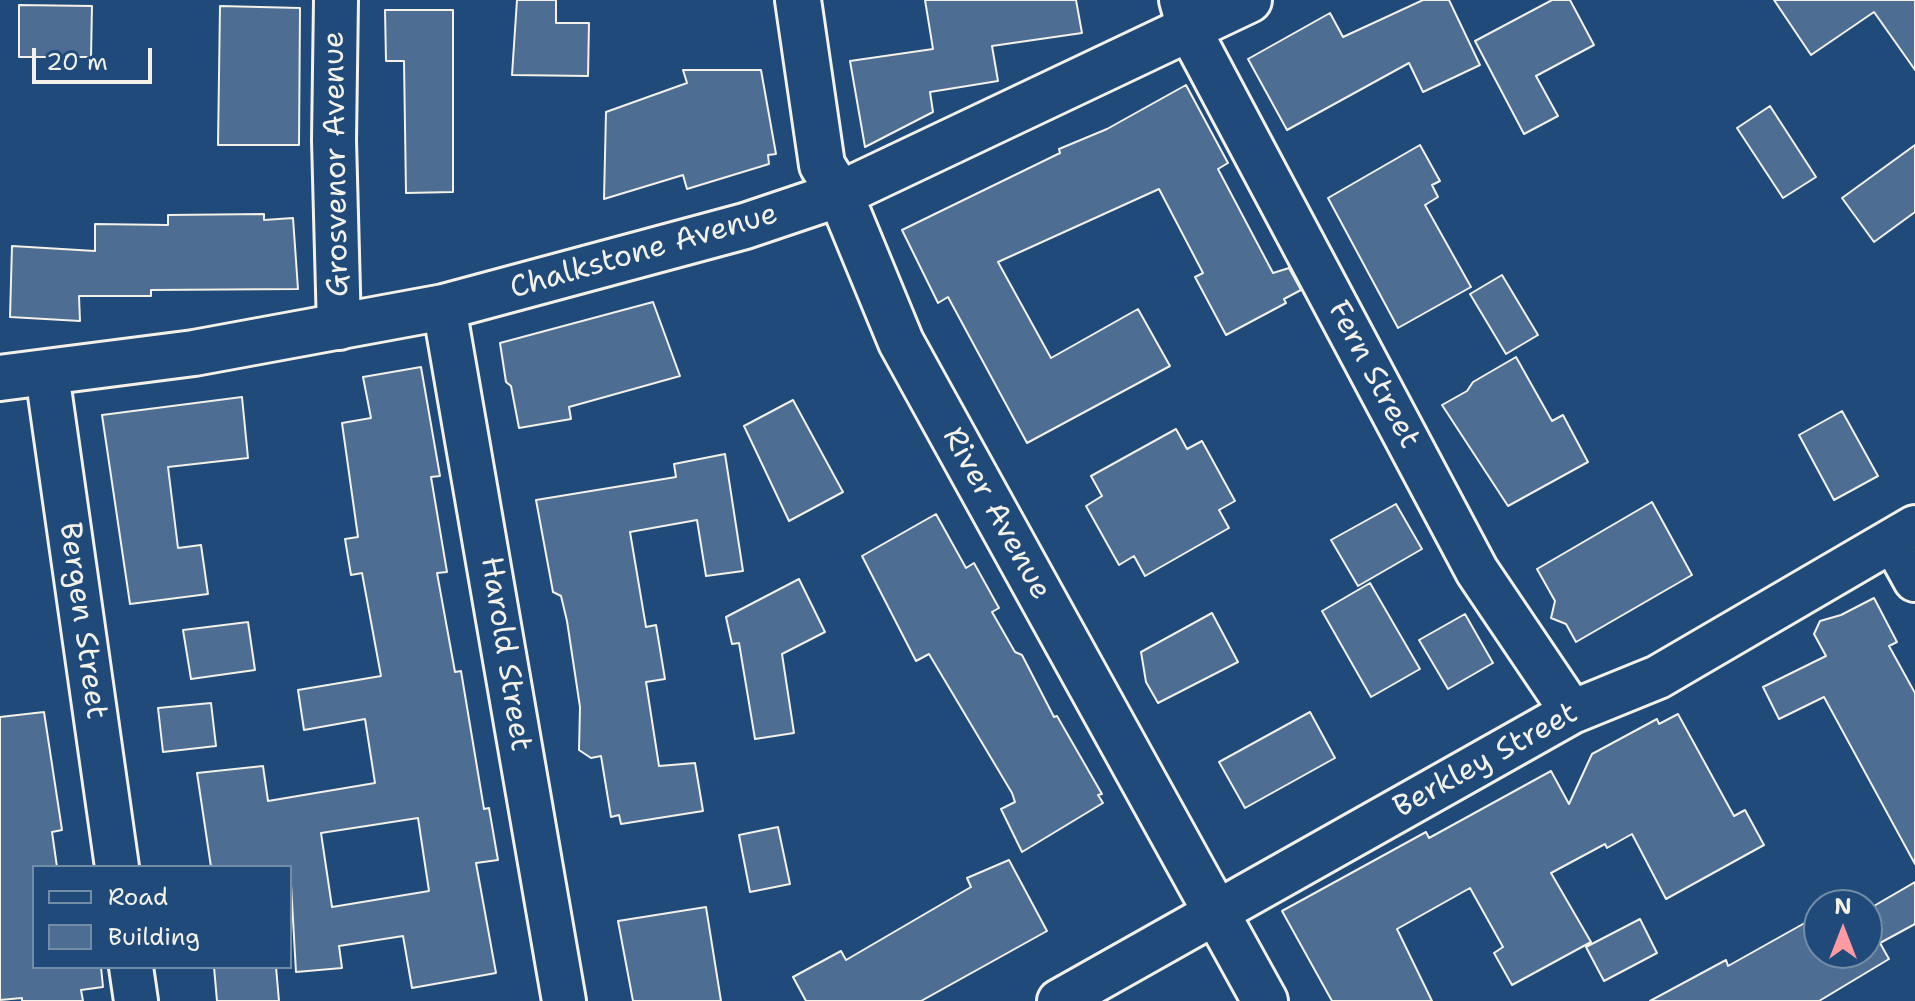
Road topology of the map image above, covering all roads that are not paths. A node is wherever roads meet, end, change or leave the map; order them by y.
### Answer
1 (336, 0) edge
2 (798, 0) edge
3 (1249, 0) edge
4 (1185, 14) edge
5 (840, 194) junction
6 (444, 307) junction
7 (339, 328) junction
8 (47, 374) junction
9 (0, 378) edge
10 (1904, 534) edge
11 (1915, 580) edge
12 (1572, 712) junction
13 (117, 865) edge
14 (1215, 912) junction
15 (131, 969) edge
16 (136, 1001) edge
17 (564, 1001) edge
18 (1059, 1001) edge
19 (1265, 1001) edge

1 - 7 street, Grosvenor Avenue
2 - 5 main road, River Avenue
3 - 4 main road, Chalkstone Avenue
4 - 5 main road, Chalkstone Avenue
4 - 12 street, Fern Street
5 - 6 main road, Chalkstone Avenue
5 - 14 main road, River Avenue
6 - 7 main road, Chalkstone Avenue
6 - 17 street, Harold Street
7 - 8 main road, Chalkstone Avenue
8 - 9 main road, Chalkstone Avenue
8 - 13 street, Bergen Street
10 - 11 street
10 - 12 street, Berkley Street
12 - 14 street, Berkley Street
14 - 18 street, Berkley Street
14 - 19 main road, River Avenue
15 - 16 street

